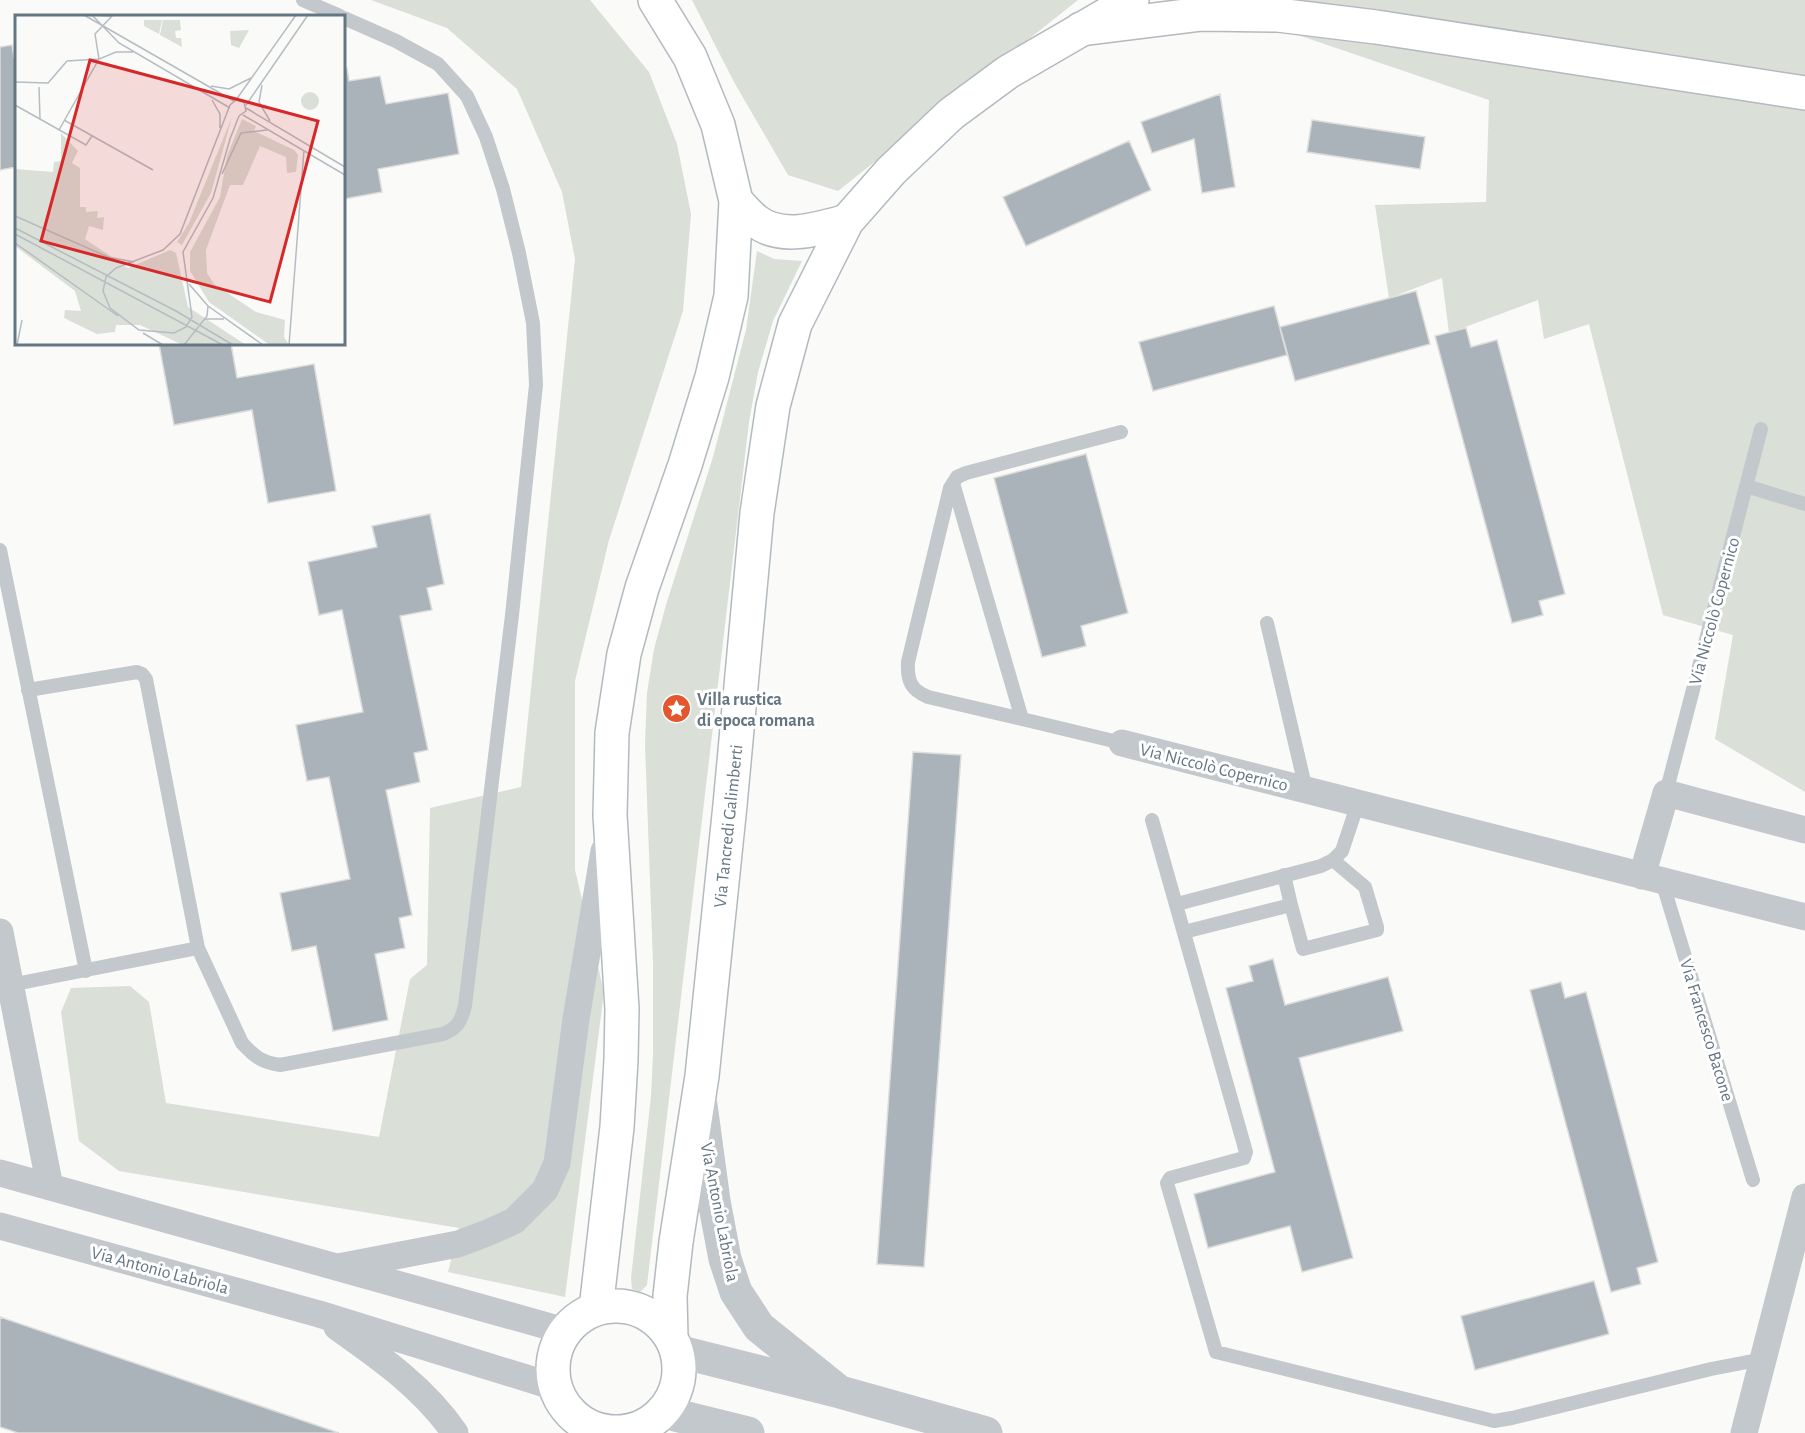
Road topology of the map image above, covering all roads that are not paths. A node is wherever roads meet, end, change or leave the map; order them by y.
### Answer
1 (303, 0) edge
2 (655, 0) edge
3 (1132, 0) edge
4 (337, 15) edge
5 (345, 18) edge
6 (1081, 29) junction
7 (1805, 93) edge
8 (736, 201) junction
9 (847, 221) junction
10 (1761, 429) dead end
11 (1121, 432) dead end
12 (953, 483) junction
13 (1746, 486) junction
14 (1805, 504) edge
15 (0, 550) edge
16 (1267, 623) dead end
17 (28, 690) junction
18 (1022, 719) junction
19 (1122, 743) joint
20 (1306, 790) junction
21 (1666, 793) junction
22 (1358, 803) junction
23 (610, 815) junction
24 (1152, 820) dead end
25 (1805, 830) edge
26 (1333, 860) junction
27 (1284, 875) junction
28 (1652, 878) junction
29 (1176, 904) junction
30 (1291, 905) junction
31 (1805, 917) edge
32 (0, 932) edge
33 (1184, 932) junction
34 (198, 948) junction
35 (86, 971) junction
36 (10, 985) junction
37 (700, 1093) junction
38 (0, 1173) edge
39 (1753, 1180) dead end
40 (50, 1187) junction
41 (1805, 1197) edge
42 (0, 1226) edge
43 (338, 1267) junction
44 (596, 1309) junction
45 (319, 1314) junction
46 (565, 1331) junction
47 (674, 1344) junction
48 (1763, 1359) junction
49 (840, 1392) junction
50 (560, 1410) edge
51 (650, 1423) edge
52 (455, 1433) edge
53 (748, 1433) edge
54 (986, 1433) edge
55 (1744, 1433) edge

1 - 4 lane
2 - 8 main road
3 - 6 main road, Via Tancredi Galimberti
5 - 34 lane
6 - 7 main road
6 - 9 main road, Via Tancredi Galimberti
8 - 9 main road
8 - 23 main road
9 - 37 main road, Via Tancredi Galimberti
10 - 13 lane, Via Niccolò Copernico
11 - 12 lane
12 - 18 lane
12 - 18 lane
13 - 14 lane
13 - 21 lane, Via Niccolò Copernico
15 - 17 lane
16 - 20 lane, Via Niccolò Copernico
17 - 34 lane
17 - 35 lane
18 - 19 lane
19 - 20 street, Via Niccolò Copernico
20 - 22 street, Via Niccolò Copernico
21 - 25 street
21 - 28 street, Via Niccolò Copernico
22 - 26 lane
22 - 28 street, Via Niccolò Copernico
23 - 43 street
23 - 44 main road
24 - 29 lane
26 - 27 lane
26 - 30 lane
27 - 29 lane
27 - 30 lane
28 - 31 street, Via Niccolò Copernico
28 - 39 lane, Via Francesco Bacone
29 - 33 lane
30 - 33 lane
32 - 36 street
33 - 48 lane
34 - 35 lane
35 - 36 lane
36 - 40 street
37 - 47 main road, Via Tancredi Galimberti
37 - 49 street, Via Antonio Labriola
38 - 40 street
40 - 43 street
41 - 48 street
42 - 45 street, Via Antonio Labriola
43 - 46 street
44 - 46 main road
44 - 47 main road
45 - 50 street, Via Antonio Labriola
45 - 52 street, Via Antonio Labriola
46 - 50 main road
47 - 49 street, Via Antonio Labriola
47 - 51 main road
48 - 55 street
49 - 54 street, Via Antonio Labriola
50 - 51 main road
51 - 53 street

